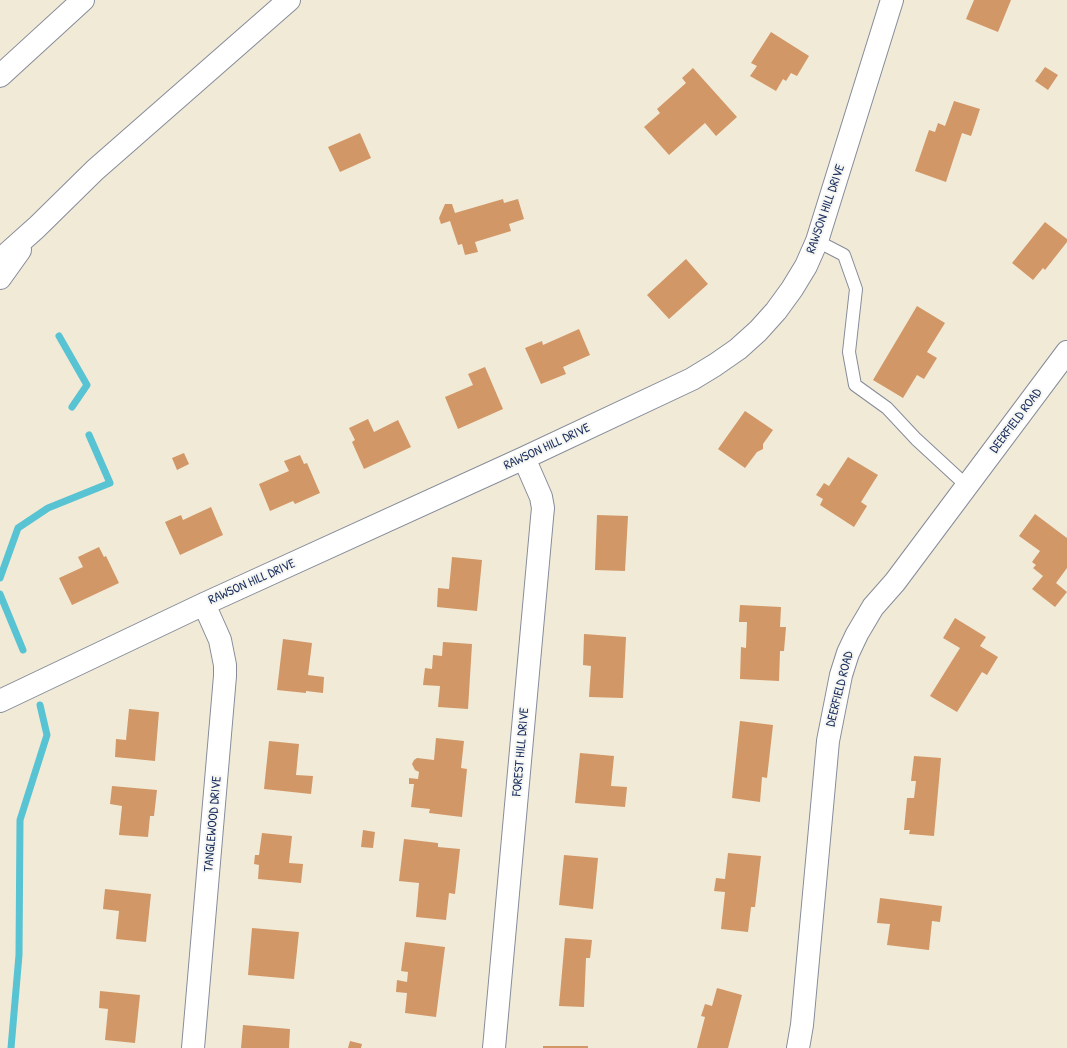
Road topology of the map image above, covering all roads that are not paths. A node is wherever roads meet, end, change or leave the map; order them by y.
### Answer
1 (83, 0) edge
2 (289, 0) edge
3 (892, 0) edge
4 (0, 76) edge
5 (37, 227) junction
6 (817, 241) junction
7 (0, 260) edge
8 (0, 278) edge
9 (1067, 352) edge
10 (524, 458) junction
11 (967, 486) junction
12 (204, 604) junction
13 (0, 701) edge
14 (193, 1048) edge
15 (494, 1048) edge
16 (798, 1048) edge

1 - 4 main road
2 - 5 main road
3 - 6 main road, RAWSON HILL DRIVE
5 - 7 main road
5 - 8 main road
6 - 10 main road, RAWSON HILL DRIVE
6 - 11 lane
9 - 11 main road, DEERFIELD ROAD
10 - 12 main road, RAWSON HILL DRIVE
10 - 15 main road, FOREST HILL DRIVE
11 - 16 main road, DEERFIELD ROAD
12 - 13 main road, RAWSON HILL DRIVE
12 - 14 main road, TANGLEWOOD DRIVE

